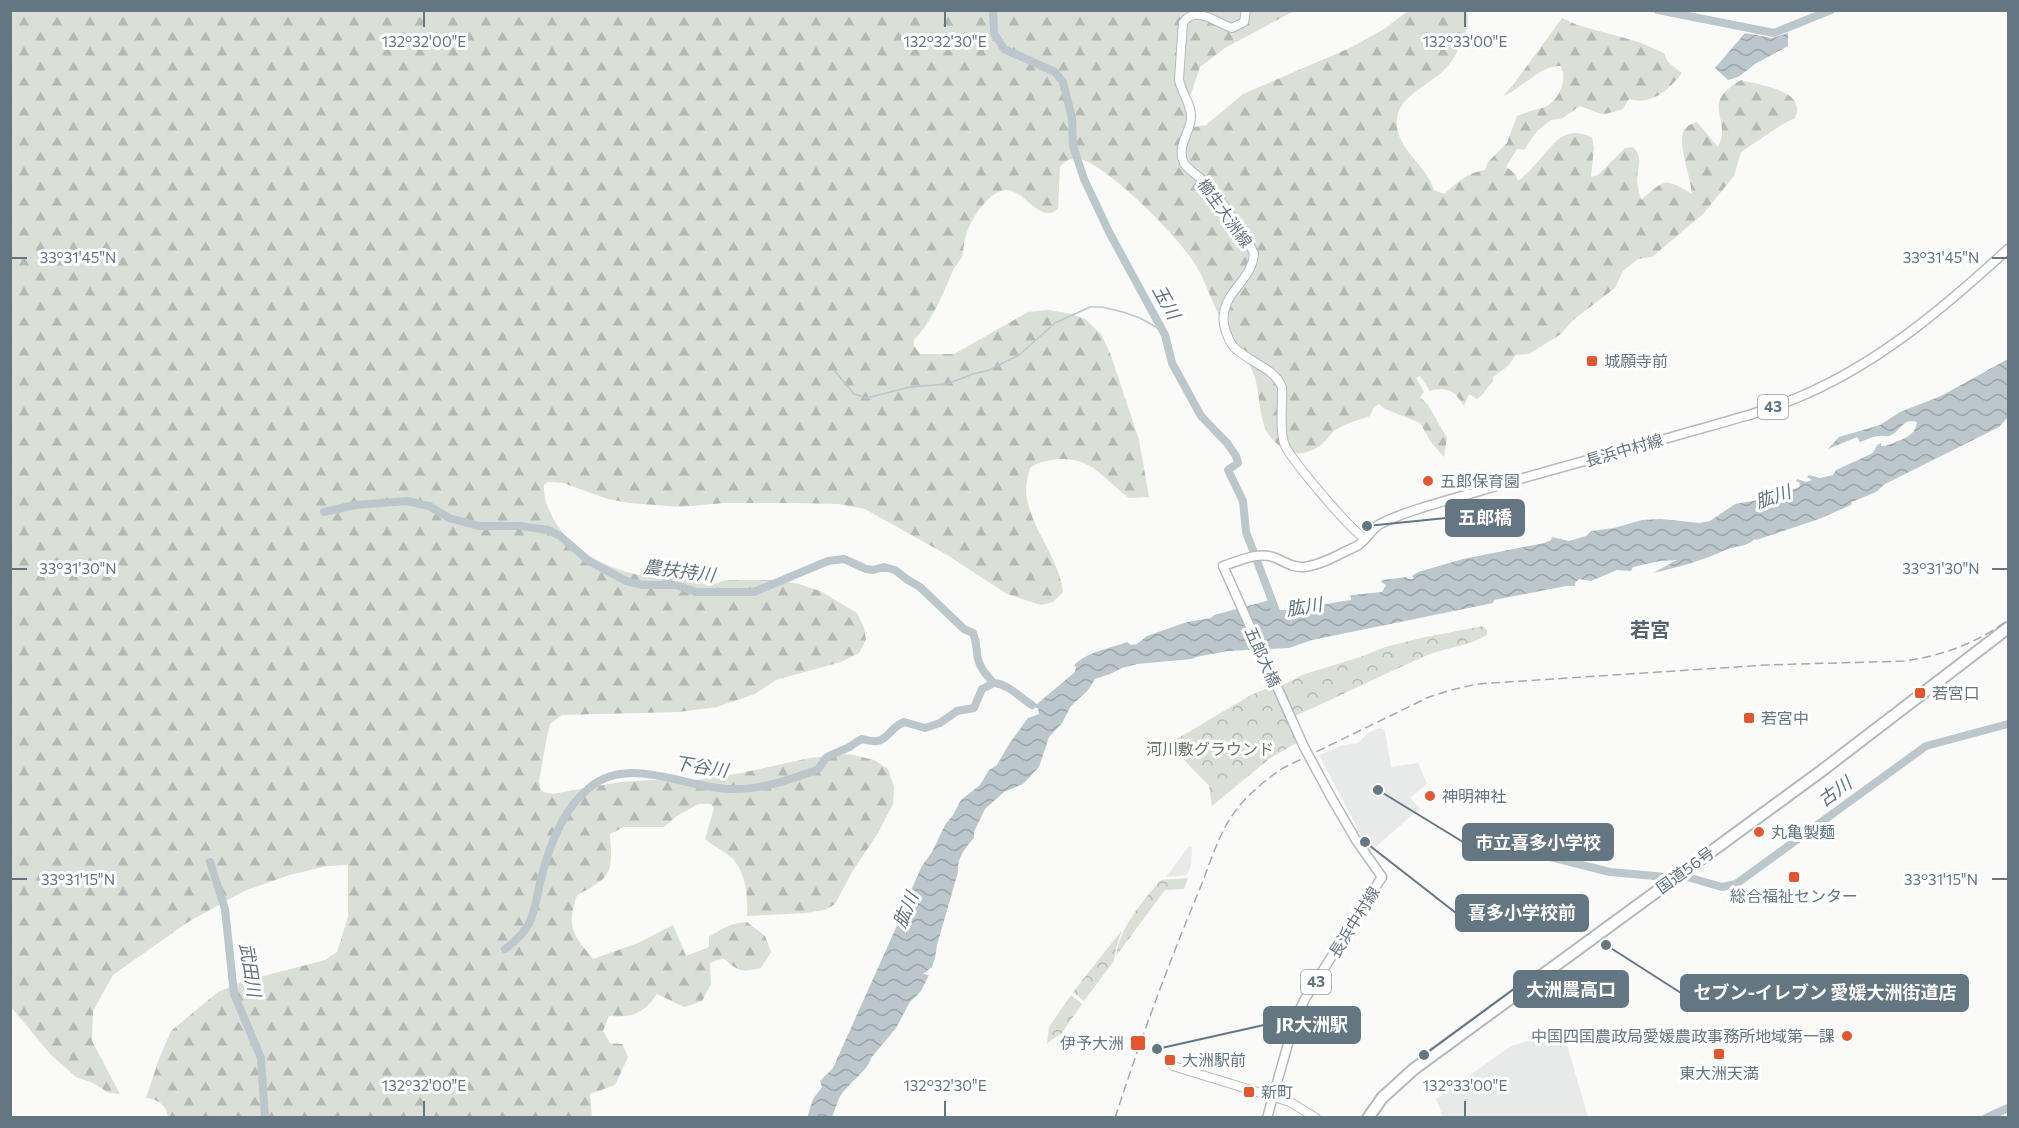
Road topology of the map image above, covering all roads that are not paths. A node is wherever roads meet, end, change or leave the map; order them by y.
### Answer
1 (1246, 10) edge
2 (2008, 249) edge
3 (1365, 538) junction
4 (1228, 577) joint
5 (2008, 628) edge
6 (1298, 736) joint
7 (1173, 1066) dead end
8 (1274, 1097) junction
9 (1267, 1118) edge
10 (1316, 1118) edge
11 (1368, 1118) edge

1 - 3 main road, 櫛生大洲線
2 - 3 main road, 長浜中村線 / 43
3 - 4 main road, 長浜中村線 / 43
4 - 6 main road, 五郎大橋 / 43
5 - 11 highway, 国道56号
6 - 8 main road, 長浜中村線 / 43, bridge
7 - 8 main road
8 - 9 main road, 長浜中村線 / 43
8 - 10 main road

